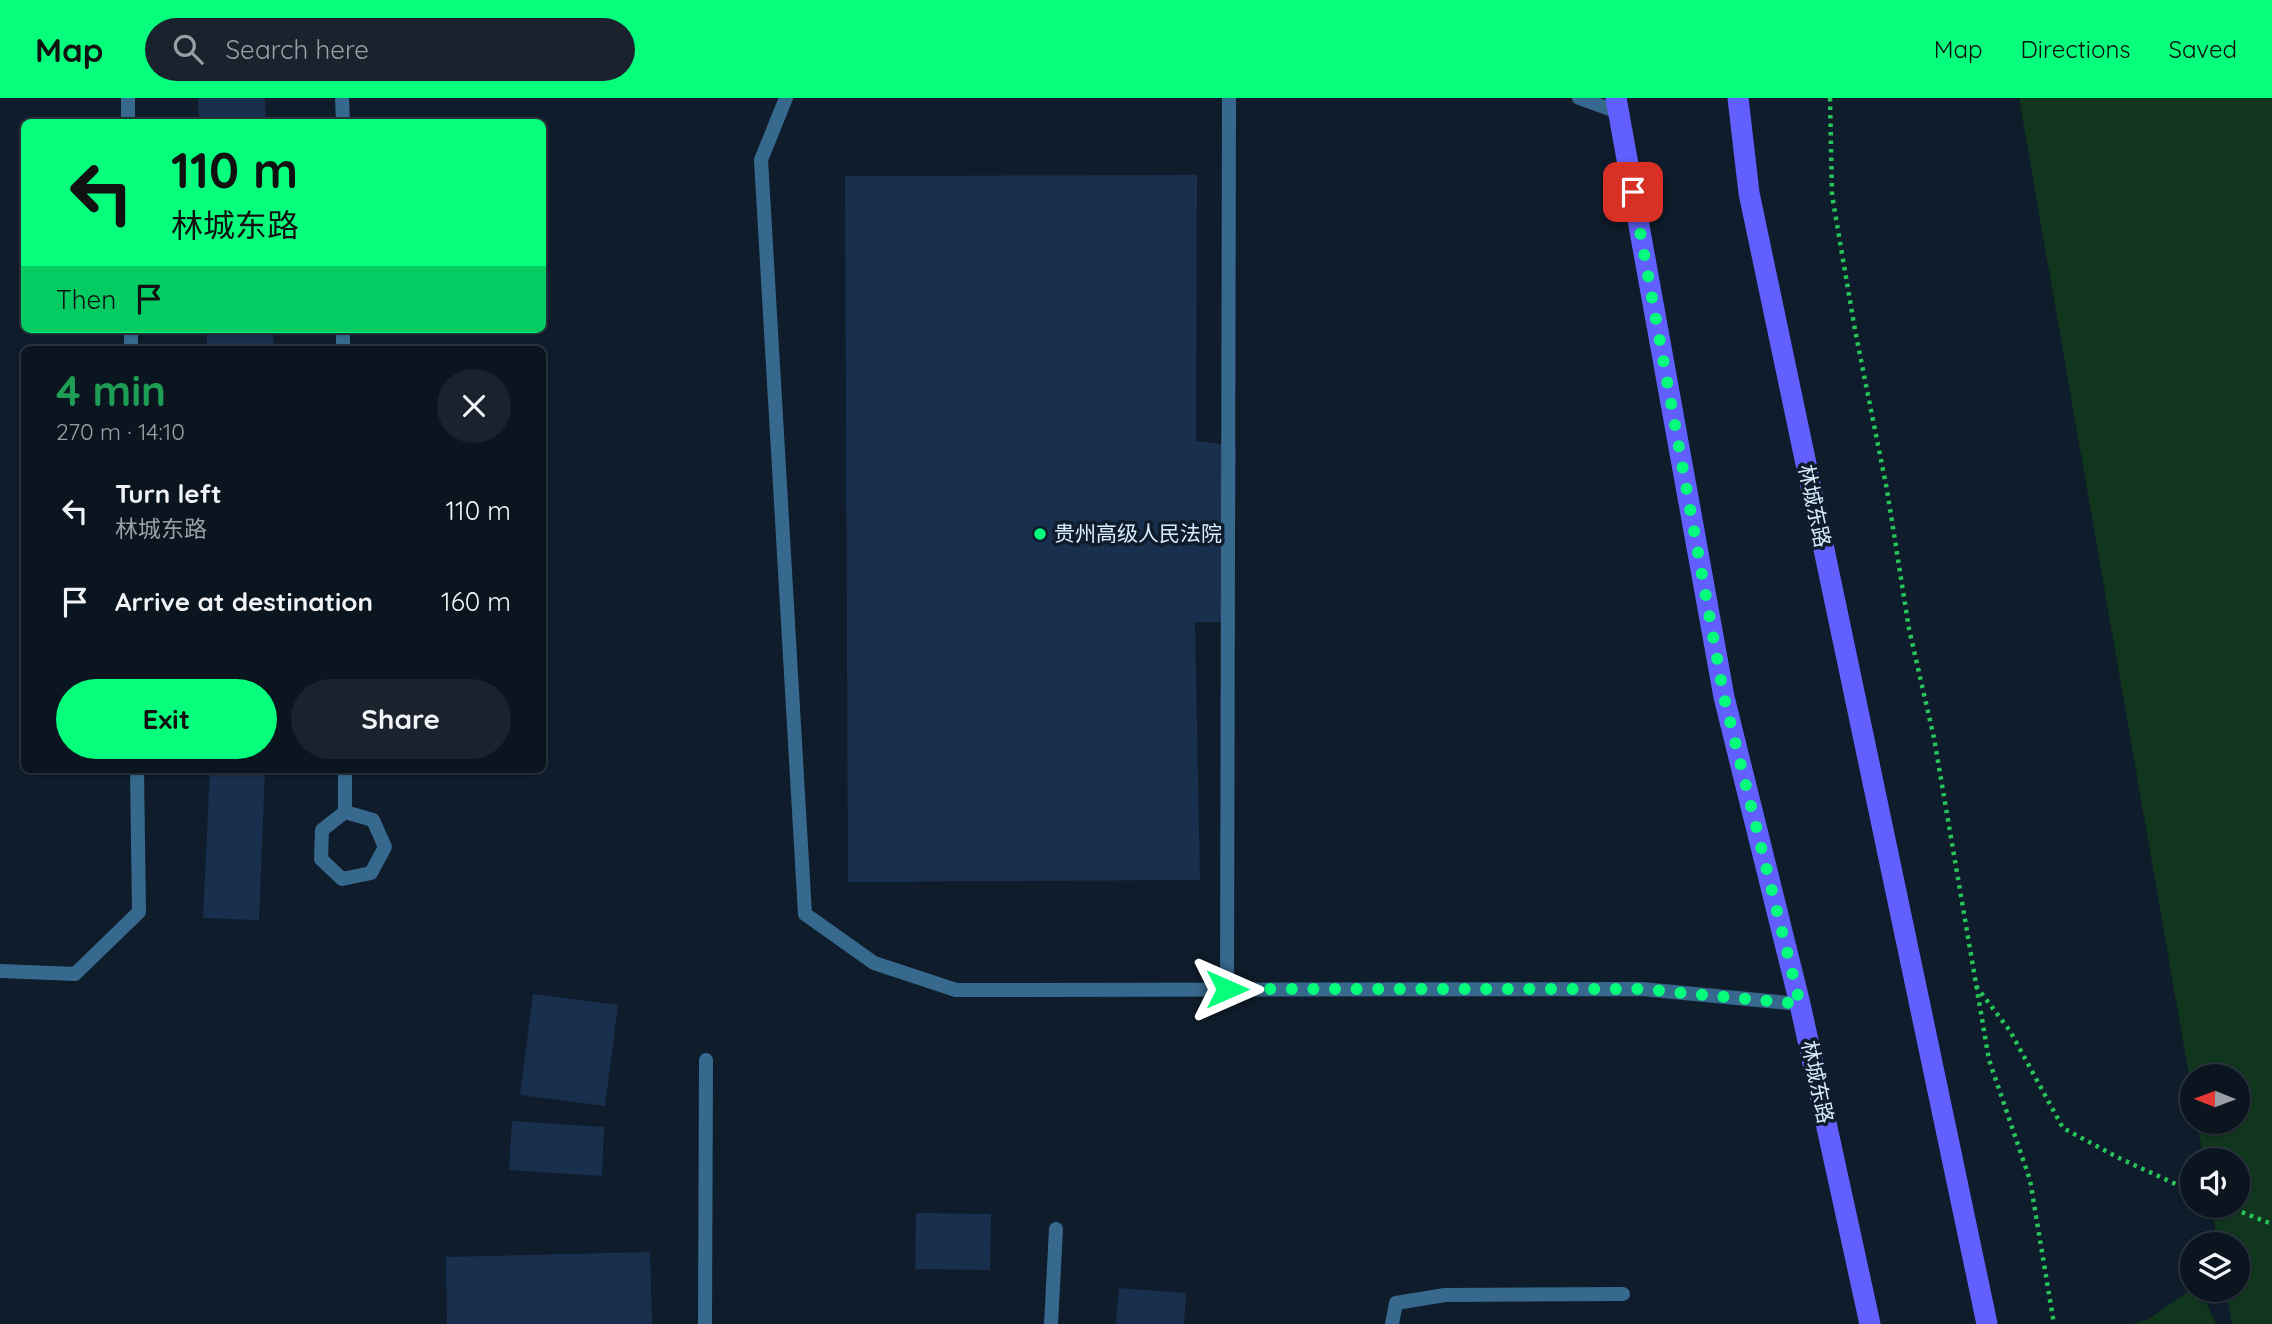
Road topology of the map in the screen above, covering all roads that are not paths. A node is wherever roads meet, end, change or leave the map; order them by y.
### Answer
1 (128, 98) edge
2 (342, 98) edge
3 (786, 98) edge
4 (1229, 98) edge
5 (1579, 98) edge
6 (1738, 98) edge
7 (1617, 105) edge
8 (128, 119) edge
9 (342, 119) edge
10 (137, 773) edge
11 (345, 773) edge
12 (345, 813) junction
13 (0, 971) edge
14 (1227, 989) junction
15 (1800, 1004) junction
16 (706, 1060) dead end
17 (1056, 1229) dead end
18 (1623, 1294) dead end
19 (705, 1324) edge
20 (1051, 1324) edge
21 (1392, 1324) edge
22 (1870, 1324) edge
23 (1987, 1324) edge

1 - 8 street
2 - 9 street
3 - 14 street
4 - 14 street
5 - 7 street
6 - 23 main road, 林城东路
7 - 15 main road, 林城东路
10 - 13 street
11 - 12 street
12 - 12 street
14 - 15 street
15 - 22 main road, 林城东路
16 - 19 street
17 - 20 street
18 - 21 street

